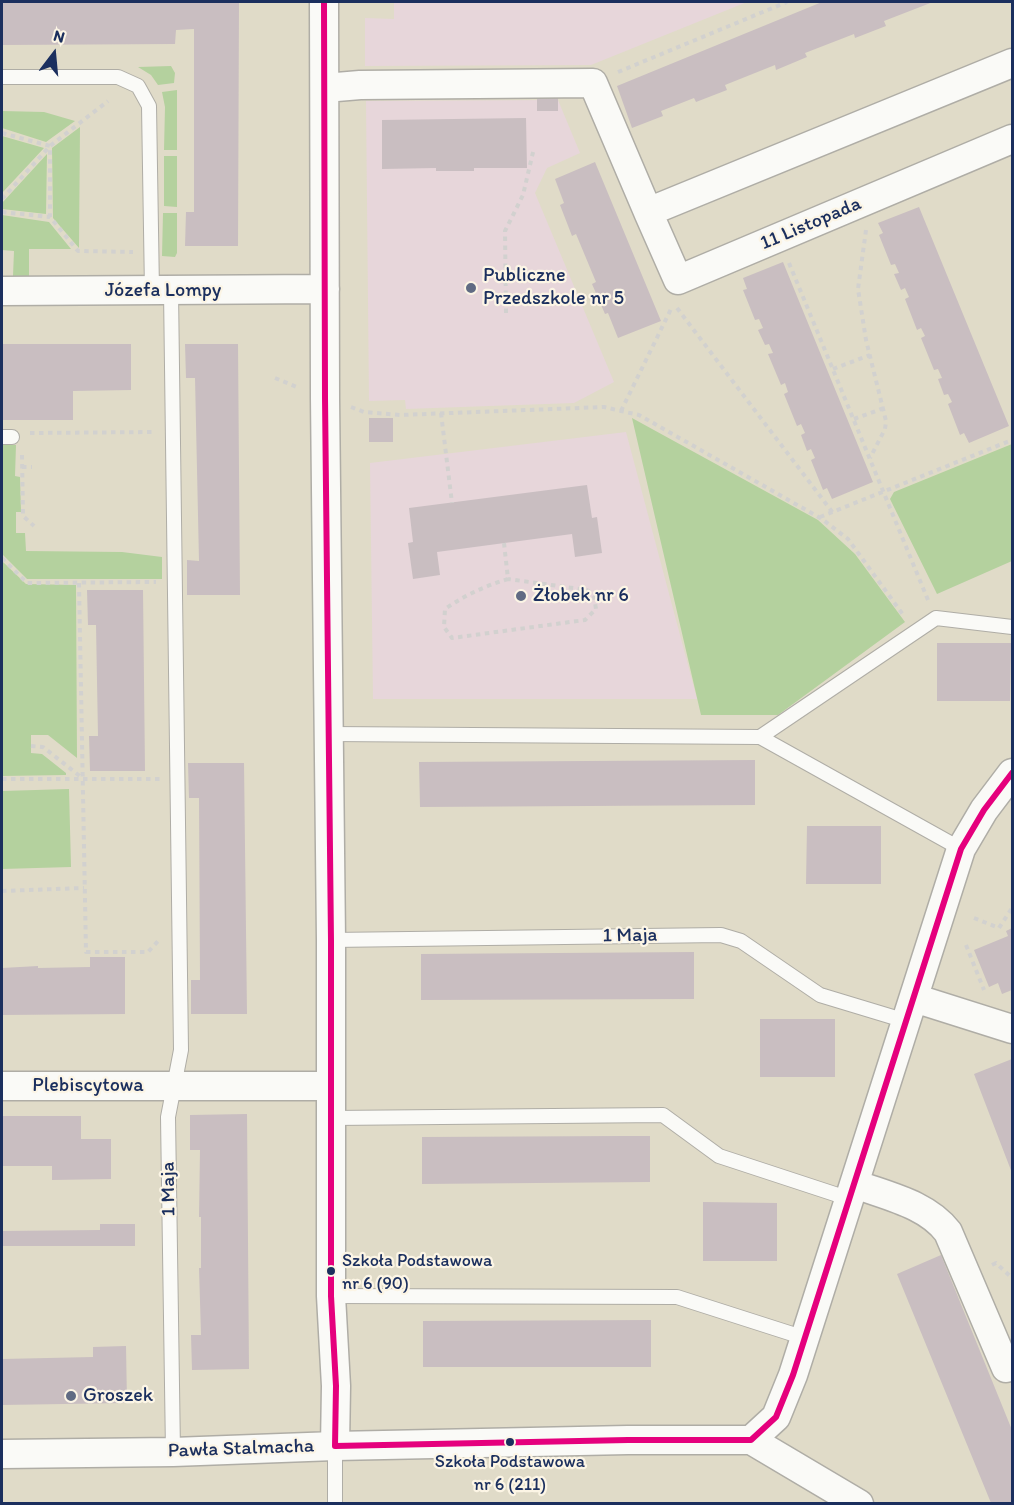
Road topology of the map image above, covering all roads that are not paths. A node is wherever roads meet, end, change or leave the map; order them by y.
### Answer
1 (324, 2) edge
2 (1012, 63) edge
3 (2, 77) edge
4 (325, 88) junction
5 (1012, 139) edge
6 (648, 213) junction
7 (325, 289) junction
8 (2, 291) edge
9 (161, 291) junction
10 (1012, 627) edge
11 (330, 734) junction
12 (760, 737) junction
13 (1012, 773) edge
14 (961, 849) junction
15 (331, 940) junction
16 (910, 1009) junction
17 (1005, 1027) edge
18 (174, 1085) junction
19 (2, 1086) edge
20 (331, 1086) junction
21 (332, 1118) junction
22 (853, 1191) junction
23 (331, 1296) junction
24 (805, 1338) junction
25 (1012, 1366) edge
26 (751, 1440) junction
27 (336, 1446) junction
28 (173, 1452) junction
29 (2, 1454) edge
30 (335, 1503) edge
31 (860, 1503) edge

1 - 4 street
2 - 6 street
3 - 9 lane, 1 Maja
4 - 6 street, 11 Listopada
4 - 7 street
5 - 6 street, 11 Listopada
7 - 9 street, Józefa Lompy
7 - 11 street
8 - 9 street, Józefa Lompy
9 - 18 lane, 1 Maja
10 - 12 lane
11 - 12 lane
11 - 15 street
12 - 14 lane
13 - 14 street
14 - 16 street
15 - 16 lane, 1 Maja
15 - 20 street
16 - 17 street
16 - 22 street
18 - 19 street, Plebiscytowa
18 - 20 street
18 - 28 lane, 1 Maja
20 - 21 street
21 - 22 lane
21 - 23 street
22 - 24 street
22 - 25 street
23 - 24 lane
23 - 27 street
24 - 26 street
26 - 27 street, Pawła Stalmacha
26 - 31 street
27 - 28 street, Pawła Stalmacha
27 - 30 lane
28 - 29 street, Pawła Stalmacha

